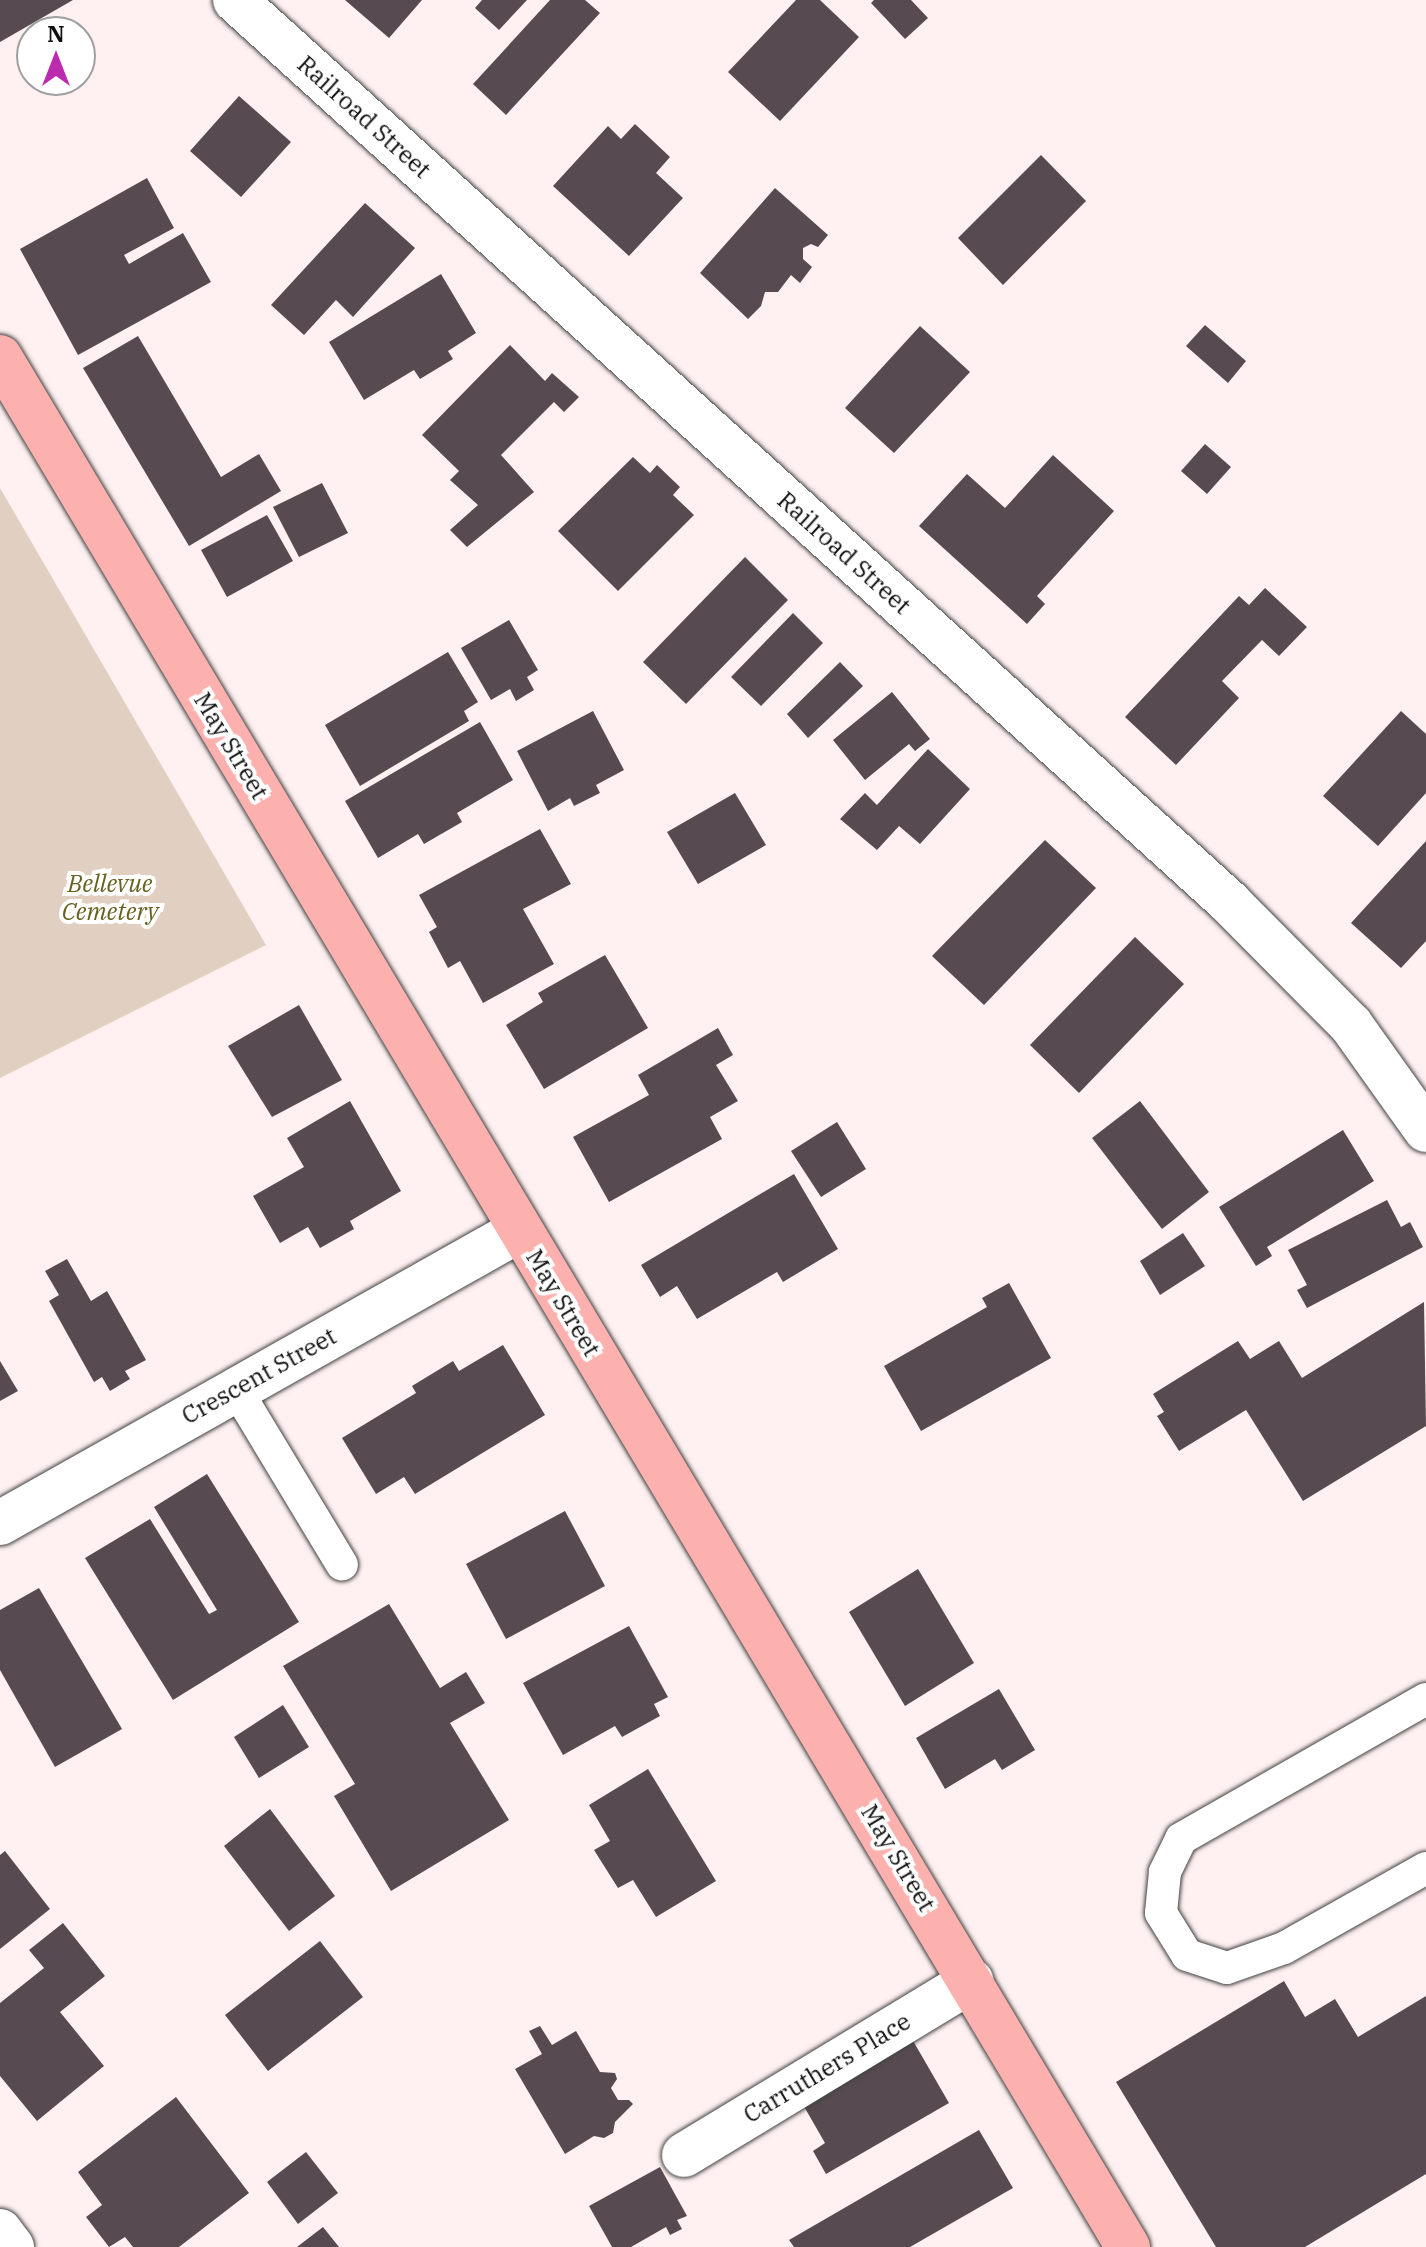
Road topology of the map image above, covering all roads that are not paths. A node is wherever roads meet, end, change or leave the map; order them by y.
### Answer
1 (235, 0) edge
2 (0, 357) edge
3 (1426, 1130) edge
4 (520, 1230) junction
5 (236, 1389) junction
6 (0, 1523) edge
7 (342, 1565) dead end
8 (1426, 1699) edge
9 (1426, 1868) edge
10 (971, 1981) junction
11 (684, 2155) dead end
12 (0, 2231) edge
13 (12, 2247) edge
14 (1128, 2247) edge

1 - 3 street, Railroad Street
2 - 4 main road, May Street
4 - 5 street, Crescent Street
4 - 10 main road, May Street
5 - 6 street, Crescent Street
5 - 7 lane
8 - 9 lane
10 - 11 street, Carruthers Place
10 - 14 main road, May Street
12 - 13 street

